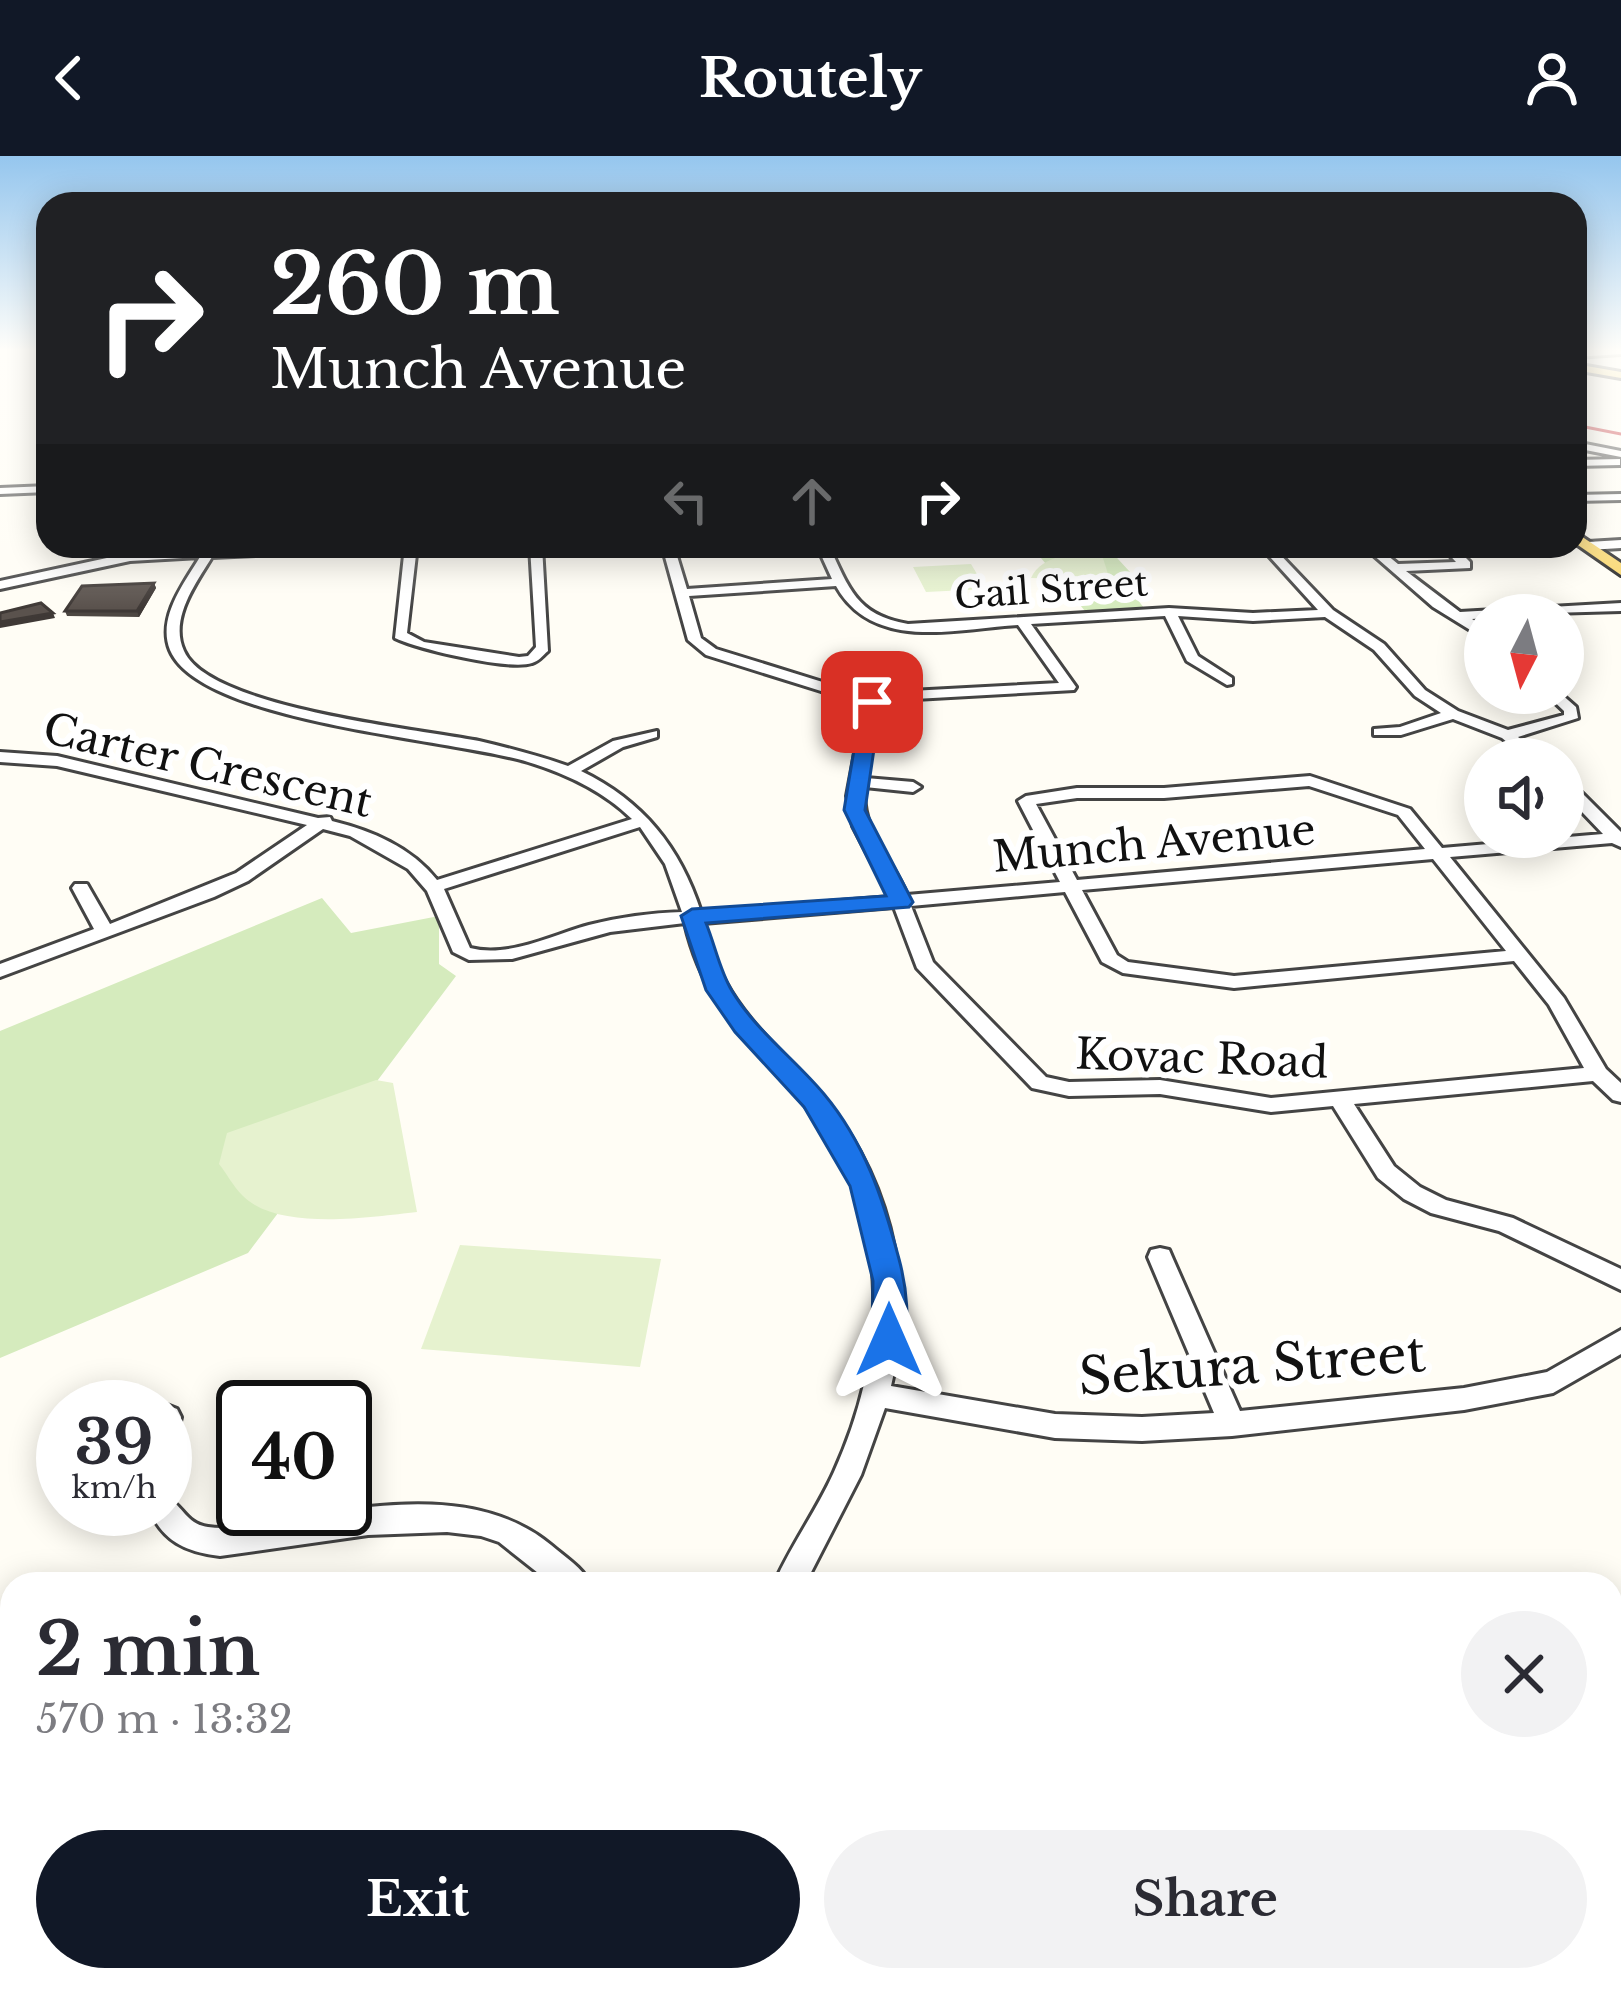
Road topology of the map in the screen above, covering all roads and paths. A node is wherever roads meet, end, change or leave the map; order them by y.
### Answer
1 (1587, 448) edge
2 (1621, 458) edge
3 (1587, 462) edge
4 (36, 490) edge
5 (0, 491) edge
6 (1621, 497) edge
7 (1587, 498) edge
8 (1587, 541) edge
9 (1621, 544) edge
10 (1587, 545) edge
11 (128, 558) edge
12 (205, 558) edge
13 (409, 558) edge
14 (537, 558) edge
15 (672, 558) edge
16 (829, 558) edge
17 (1277, 558) edge
18 (1384, 558) edge
19 (1459, 558) edge
20 (1397, 568) junction
21 (1621, 570) edge
22 (841, 582) junction
23 (0, 585) edge
24 (683, 593) junction
25 (1621, 607) edge
26 (1169, 612) junction
27 (1328, 613) junction
28 (1459, 616) junction
29 (1464, 619) edge
30 (1022, 621) junction
31 (1227, 681) dead end
32 (872, 697) junction
33 (1454, 714) junction
34 (1571, 714) edge
35 (1379, 732) dead end
36 (652, 734) dead end
37 (1507, 735) junction
38 (1511, 738) edge
39 (0, 757) edge
40 (570, 771) junction
41 (857, 782) junction
42 (913, 787) dead end
43 (1584, 804) edge
44 (643, 820) junction
45 (324, 821) junction
46 (1619, 839) edge
47 (1440, 854) junction
48 (436, 886) junction
49 (1070, 886) junction
50 (81, 888) dead end
51 (901, 902) junction
52 (692, 916) junction
53 (105, 932) junction
54 (1520, 955) junction
55 (0, 971) edge
56 (1598, 1074) junction
57 (1621, 1095) edge
58 (1340, 1100) junction
59 (1160, 1257) dead end
60 (1621, 1280) edge
61 (1621, 1341) edge
62 (878, 1395) junction
63 (1232, 1424) junction
64 (186, 1536) edge
65 (560, 1572) edge
66 (797, 1572) edge

1 - 2 street
2 - 3 street
4 - 5 street
6 - 7 street
8 - 9 street
10 - 21 main road
11 - 23 street
12 - 40 street
13 - 14 street
15 - 24 street
16 - 22 street, Gail Street
17 - 27 street
18 - 20 street
19 - 20 street
20 - 28 street
22 - 24 street
22 - 30 street, Gail Street
24 - 32 street
25 - 28 street
26 - 27 street, Gail Street
26 - 30 street, Gail Street
26 - 31 street
27 - 33 street
28 - 29 street
30 - 32 street
32 - 41 street, Kovac Road
33 - 35 street
33 - 37 street
34 - 37 street
36 - 40 street
37 - 38 street
39 - 45 street, Carter Crescent
40 - 44 street
41 - 42 street
41 - 51 street, Kovac Road
43 - 46 street
44 - 48 street
44 - 52 street
45 - 48 street, Carter Crescent
45 - 53 street
46 - 47 street, Munch Avenue
47 - 49 street, Munch Avenue
47 - 49 street
47 - 54 street
48 - 52 street, Carter Crescent
49 - 51 street, Munch Avenue
49 - 54 street
50 - 53 street
51 - 52 street, Munch Avenue
51 - 58 street, Kovac Road
52 - 62 street
53 - 55 street
54 - 56 street
56 - 57 street
56 - 58 street, Kovac Road
58 - 60 street
59 - 63 street
61 - 63 street, Sekura Street
62 - 63 street, Sekura Street
62 - 66 street
64 - 65 street

